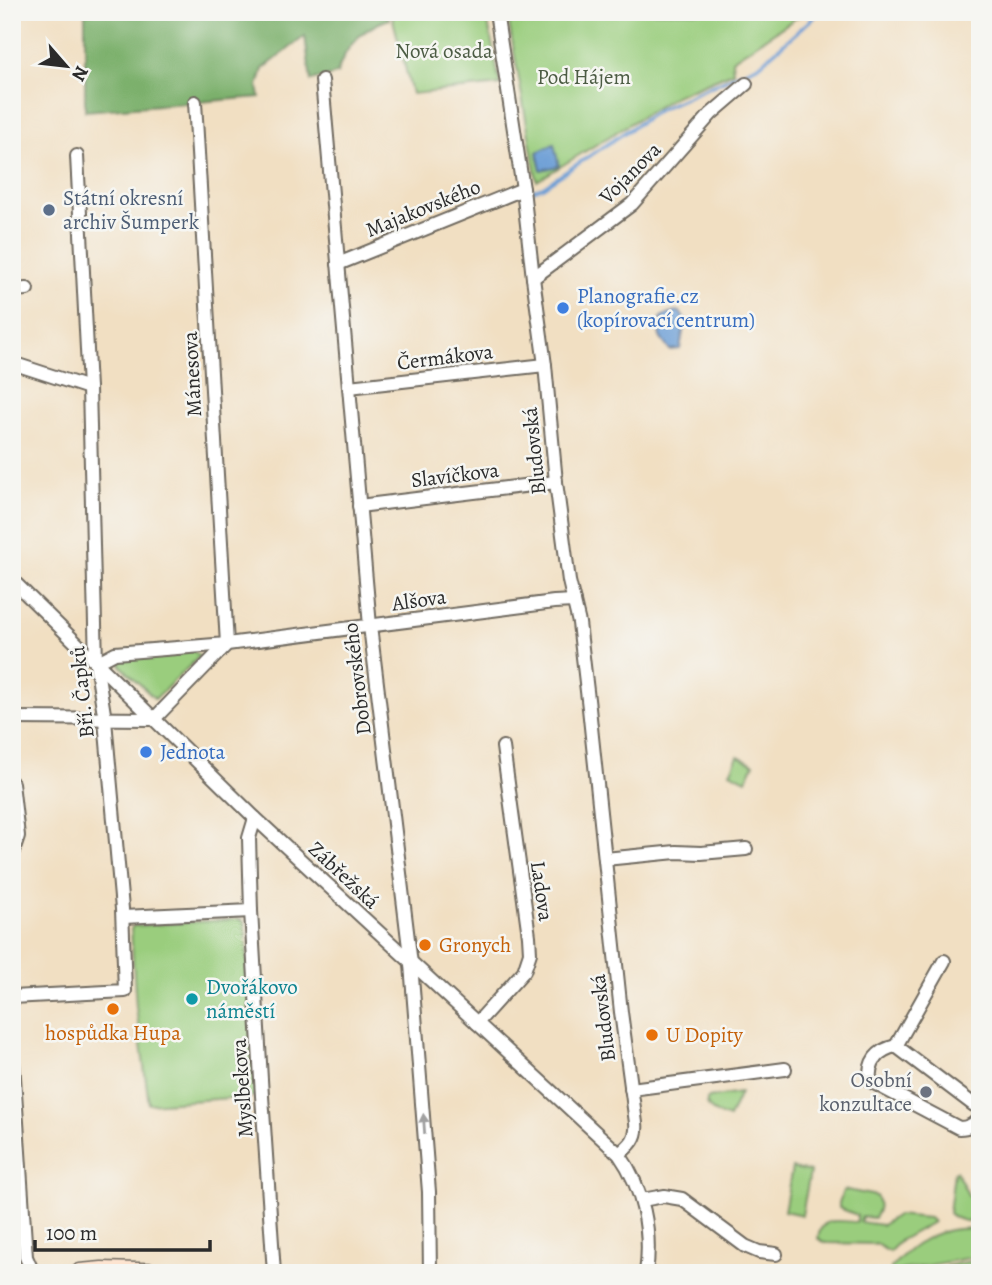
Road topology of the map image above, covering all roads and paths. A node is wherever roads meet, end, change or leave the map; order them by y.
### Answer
1 (496, 12) edge
2 (322, 80) dead end
3 (746, 84) dead end
4 (195, 102) dead end
5 (77, 156) dead end
6 (523, 189) junction
7 (338, 264) junction
8 (533, 278) junction
9 (27, 289) dead end
10 (12, 290) edge
11 (12, 363) edge
12 (545, 365) junction
13 (349, 387) junction
14 (89, 388) junction
15 (556, 482) junction
16 (359, 506) junction
17 (12, 580) edge
18 (574, 601) junction
19 (370, 626) junction
20 (227, 644) junction
21 (96, 663) junction
22 (12, 718) edge
23 (154, 719) junction
24 (105, 720) junction
25 (503, 747) dead end
26 (12, 783) edge
27 (255, 818) junction
28 (746, 849) dead end
29 (12, 854) edge
30 (605, 859) junction
31 (251, 911) junction
32 (123, 917) junction
33 (944, 961) dead end
34 (411, 964) junction
35 (12, 998) edge
36 (477, 1023) junction
37 (896, 1046) junction
38 (12, 1047) edge
39 (785, 1069) dead end
40 (631, 1089) junction
41 (980, 1107) edge
42 (980, 1118) edge
43 (619, 1154) junction
44 (642, 1200) junction
45 (776, 1254) dead end
46 (33, 1273) edge
47 (80, 1273) edge
48 (171, 1273) edge
49 (274, 1273) edge
50 (430, 1273) edge
51 (646, 1273) edge

1 - 6 street, Bludovská
2 - 7 street, Dobrovského
3 - 8 street, Vojanova
4 - 20 street, Mánesova
5 - 14 street, Bří. Čapků
6 - 7 street, Majakovského
6 - 8 street, Bludovská
7 - 13 street, Dobrovského
8 - 12 street, Bludovská
9 - 10 street
11 - 14 street
12 - 13 street, Čermákova
12 - 15 street, Bludovská
13 - 16 street, Dobrovského
14 - 21 street, Bří. Čapků
15 - 16 street, Slavíčkova
15 - 18 street, Bludovská
16 - 19 street, Dobrovského
17 - 21 street, Zábřežská
18 - 19 street, Alšova
18 - 30 street, Bludovská
19 - 20 street, Alšova
19 - 34 street, Dobrovského
20 - 21 street, Alšova
20 - 23 street
21 - 23 street, Zábřežská
21 - 24 street, Bří. Čapků
22 - 24 street
23 - 24 street
23 - 27 street, Zábřežská
24 - 32 street, Bří. Čapků
25 - 36 street, Ladova
26 - 29 street
27 - 31 street, Myslbekova
27 - 34 street, Zábřežská
28 - 30 street
30 - 40 street, Bludovská
31 - 32 street
31 - 49 street, Myslbekova
32 - 35 street, Bří. Čapků
33 - 37 street
34 - 36 street, Zábřežská
50 -> 34 street, Dobrovského
36 - 43 street, Zábřežská
37 - 41 street
37 - 42 street
38 - 46 street
39 - 40 street, Bludovská
40 - 43 street, Bludovská
43 - 44 street, Zábřežská
44 - 45 street
44 - 51 street, Zábřežská
47 - 48 street

